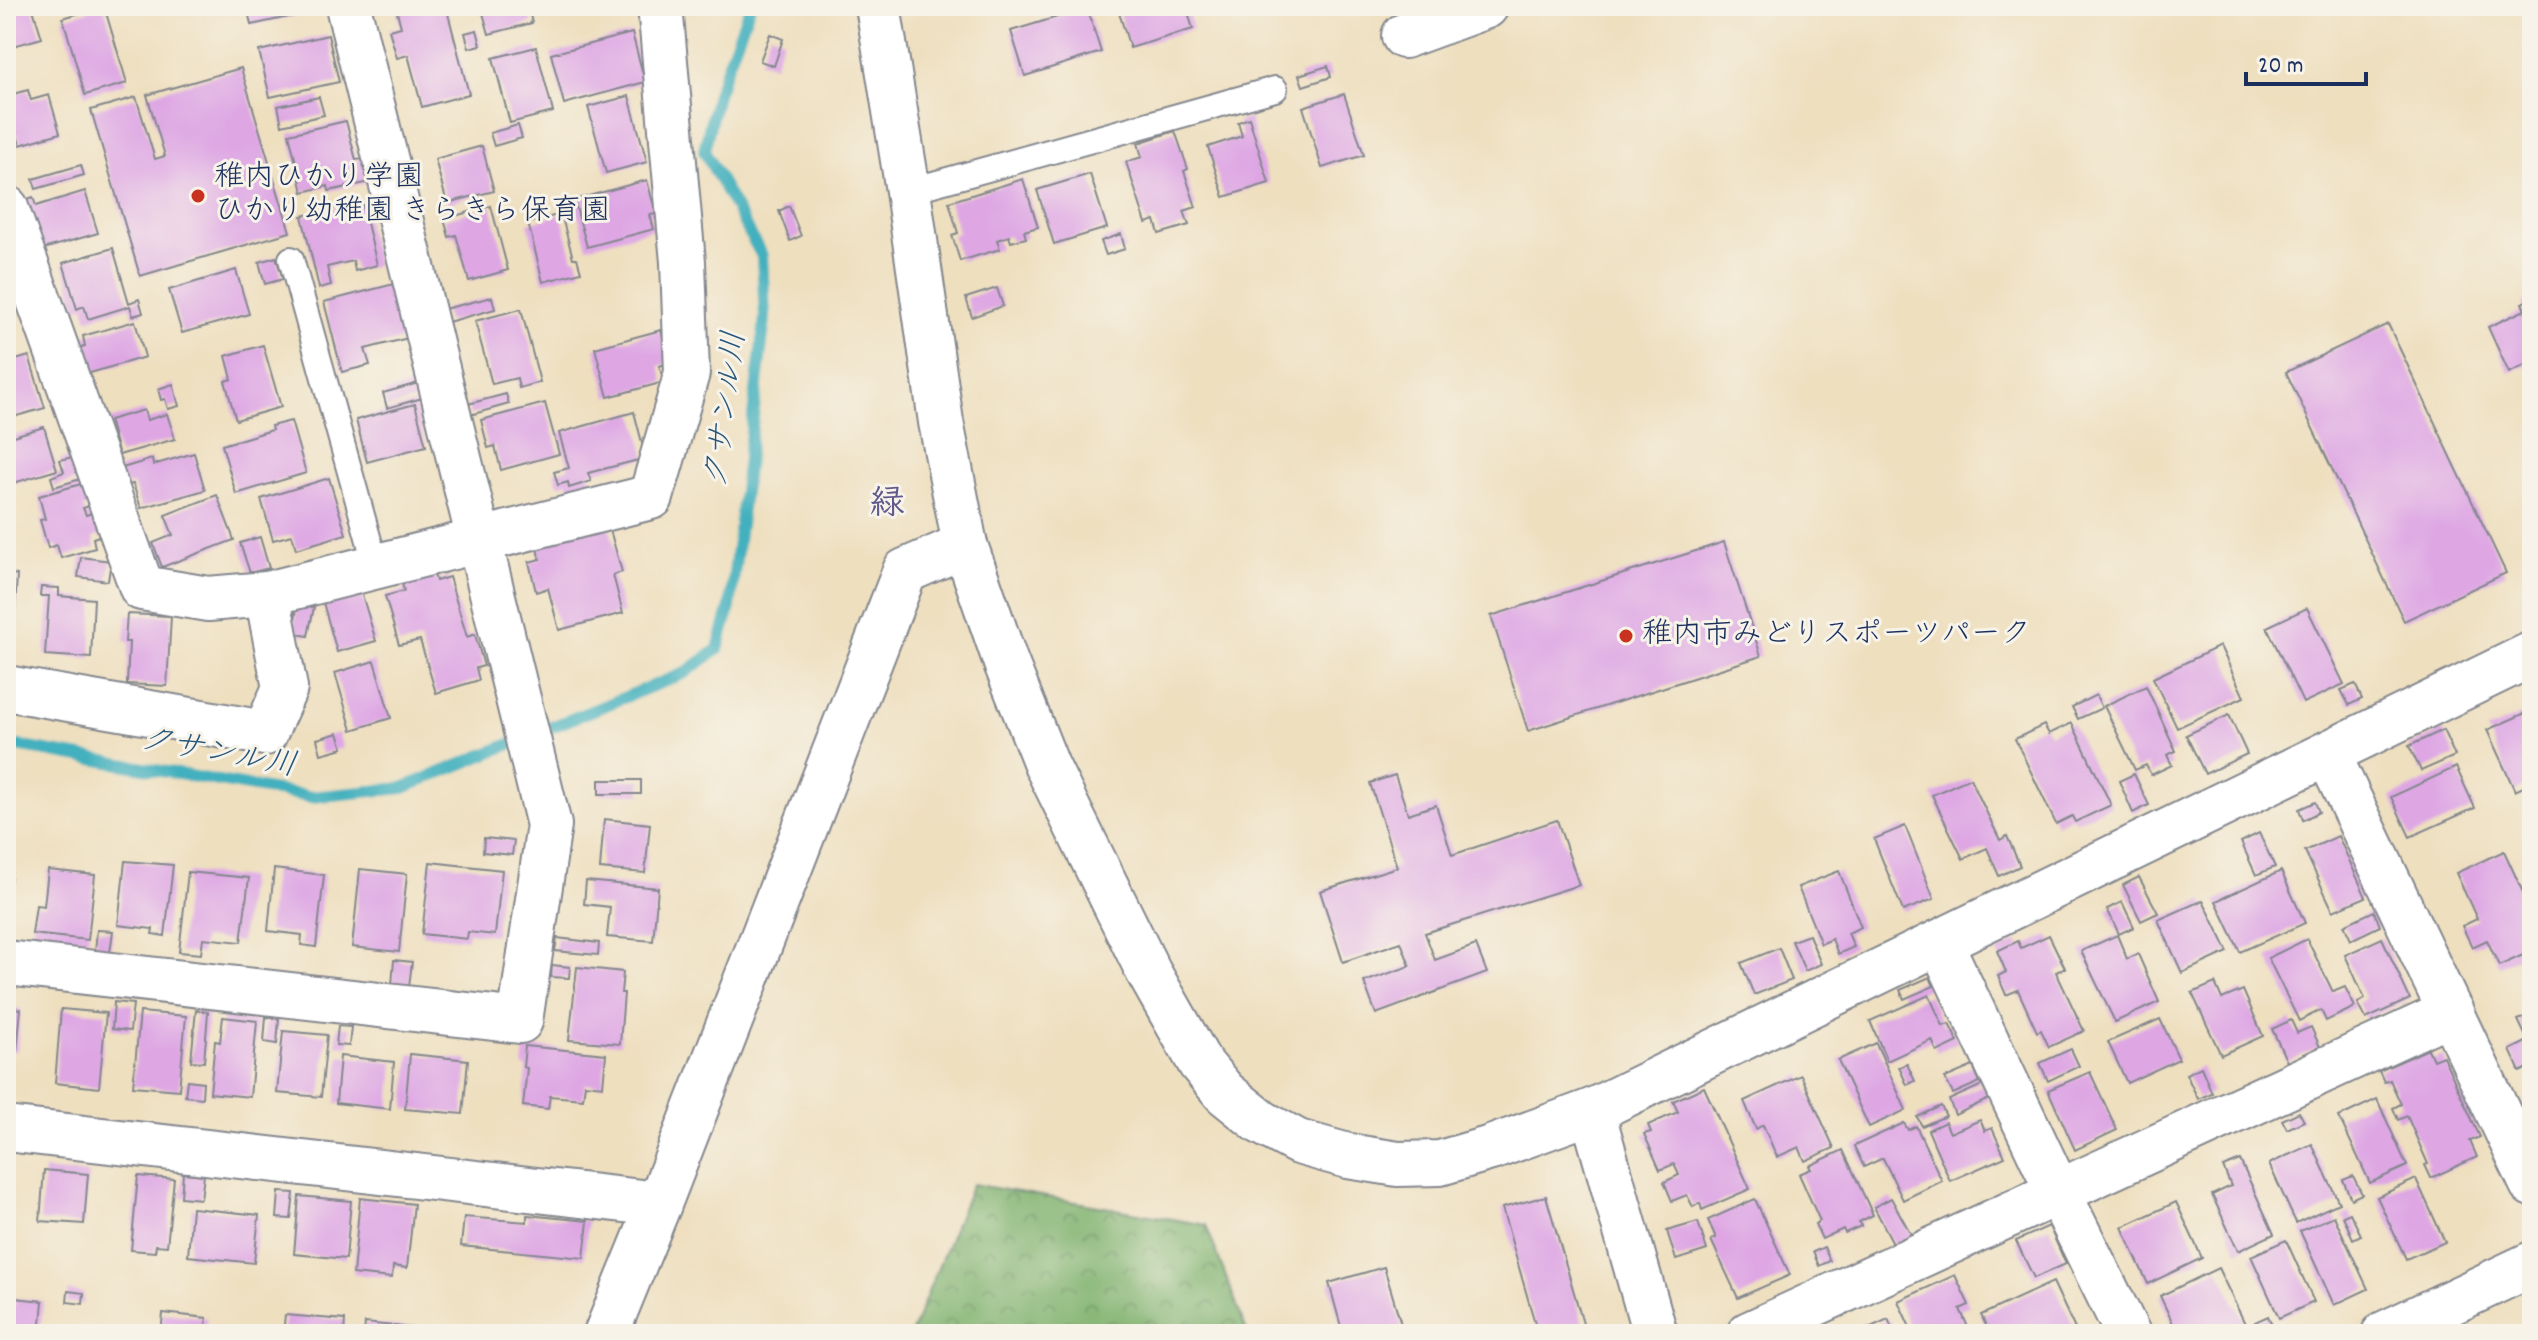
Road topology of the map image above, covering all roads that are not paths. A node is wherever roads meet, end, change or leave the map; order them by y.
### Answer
1 (348, 6) edge
2 (660, 6) edge
3 (878, 6) edge
4 (1486, 6) edge
5 (1404, 36) dead end
6 (1275, 89) dead end
7 (908, 191) junction
8 (6, 208) edge
9 (291, 259) dead end
10 (477, 540) junction
11 (965, 545) junction
12 (376, 566) junction
13 (267, 594) junction
14 (2532, 654) edge
15 (6, 688) edge
16 (2328, 754) junction
17 (1940, 942) junction
18 (6, 963) edge
19 (2451, 1012) junction
20 (1592, 1111) junction
21 (6, 1129) edge
22 (2532, 1184) edge
23 (2059, 1194) junction
24 (668, 1208) junction
25 (2532, 1264) edge
26 (606, 1334) edge
27 (1655, 1334) edge
28 (1749, 1334) edge
29 (2128, 1334) edge
30 (2384, 1334) edge

1 - 10 street
2 - 10 street
3 - 7 street
4 - 5 street
6 - 7 lane
7 - 11 street
8 - 13 street
9 - 12 lane
10 - 12 street
10 - 18 street
11 - 20 street
11 - 24 street
12 - 13 street
13 - 15 street
14 - 16 street
16 - 17 street
16 - 19 street
17 - 20 street
17 - 23 street
19 - 22 street
19 - 23 street
20 - 27 street
21 - 24 street
23 - 28 street
23 - 29 street
24 - 26 street
25 - 30 street

